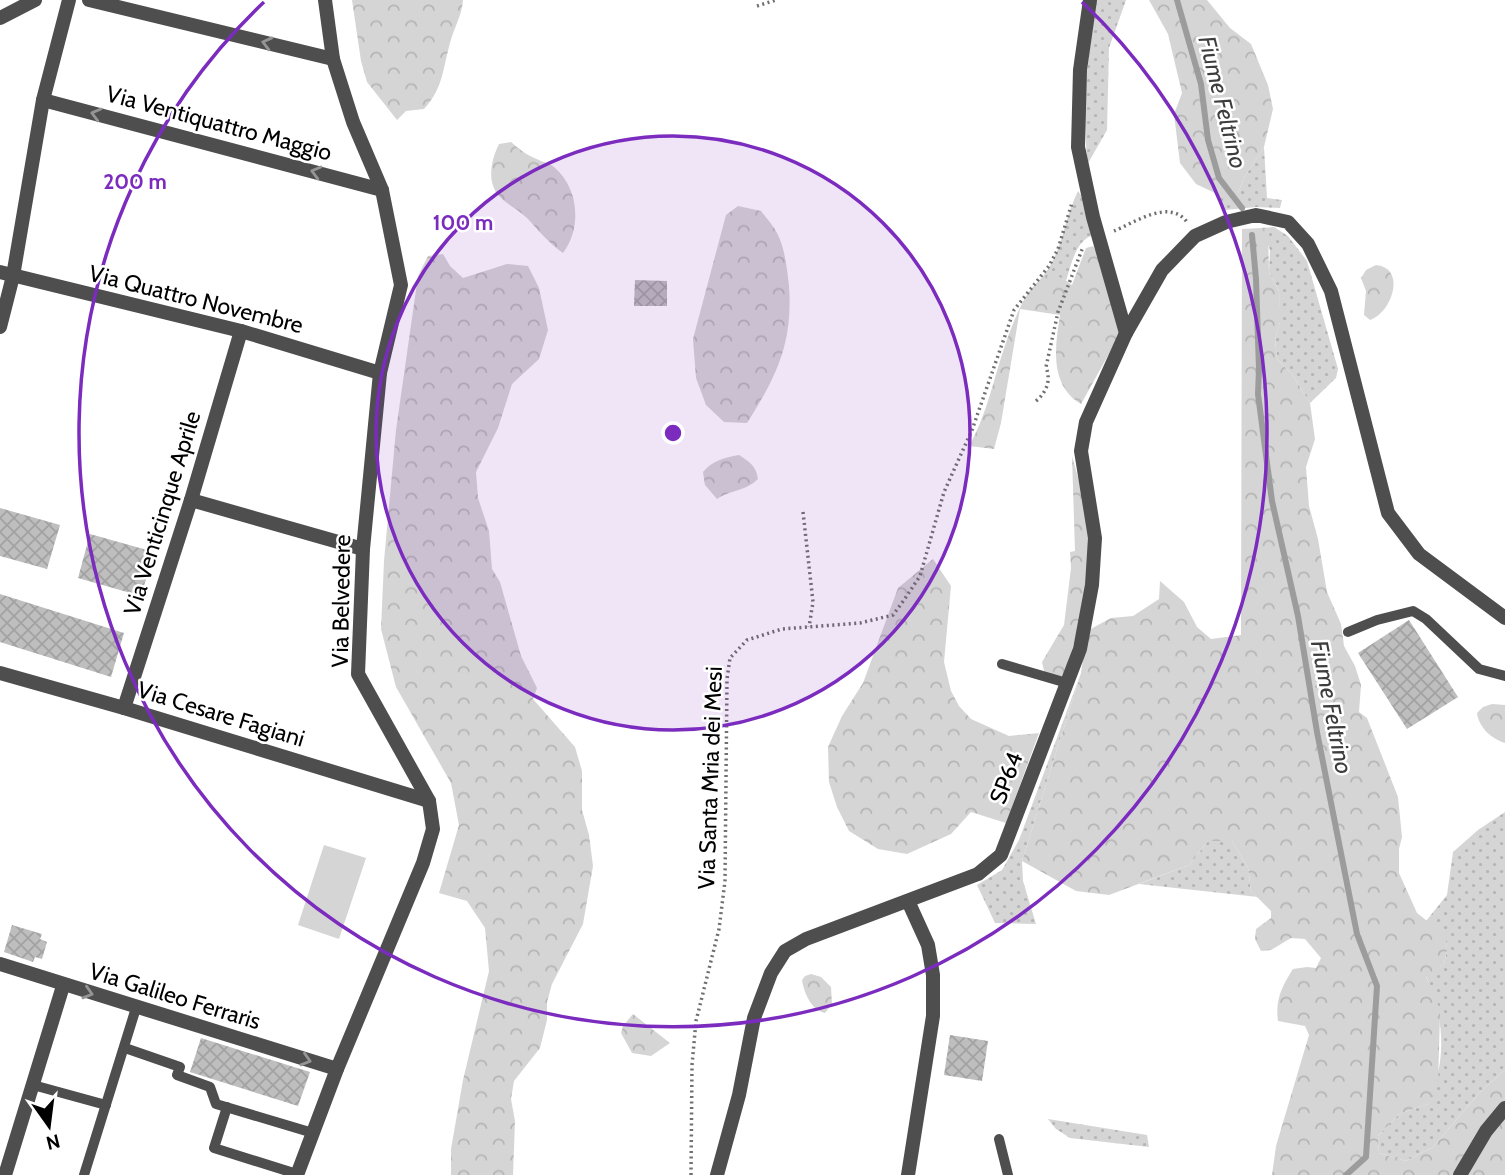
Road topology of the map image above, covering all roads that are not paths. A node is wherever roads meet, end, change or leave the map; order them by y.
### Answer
1 (35, 0) edge
2 (69, 0) edge
3 (89, 0) edge
4 (325, 0) edge
5 (1090, 0) edge
6 (0, 18) edge
7 (333, 59) junction
8 (43, 100) junction
9 (382, 190) junction
10 (6, 274) edge
11 (0, 327) edge
12 (241, 331) junction
13 (1126, 333) junction
14 (380, 373) junction
15 (191, 500) junction
16 (363, 549) junction
17 (1505, 618) edge
18 (1348, 632) dead end
19 (1002, 664) dead end
20 (0, 673) edge
21 (1505, 676) edge
22 (1067, 683) junction
23 (124, 708) junction
24 (429, 801) junction
25 (908, 901) junction
26 (0, 964) edge
27 (63, 986) junction
28 (136, 1008) junction
29 (124, 1048) junction
30 (337, 1069) junction
31 (33, 1085) junction
32 (106, 1105) junction
33 (227, 1107) junction
34 (1505, 1108) edge
35 (313, 1133) junction
36 (999, 1139) dead end
37 (5, 1175) edge
38 (84, 1175) edge
39 (297, 1175) edge
40 (717, 1175) edge
41 (908, 1175) edge
42 (1008, 1175) edge
43 (1460, 1175) edge

1 - 6 street
2 - 8 street
7 -> 3 street
4 - 7 street, Via Belvedere
5 - 13 street
7 - 9 street, Via Belvedere
9 -> 8 street, Via Ventiquattro Maggio
8 - 10 street
9 - 14 street, Via Belvedere
10 - 11 street
10 - 12 street, Via Quattro Novembre
12 - 14 street, Via Quattro Novembre
12 - 15 street, Via Venticinque Aprile
13 - 17 street, SP64
13 - 22 street, SP64
14 - 16 street, Via Belvedere
15 - 16 street
15 - 23 street, Via Venticinque Aprile
16 - 24 street, Via Belvedere
18 - 21 lane
19 - 22 lane
20 - 23 street, Via Cesare Fagiani
22 - 25 street, SP64
23 - 24 street, Via Cesare Fagiani
24 - 30 street, Via Belvedere
25 - 40 street, SP64
25 - 41 street
26 - 27 street, Via Galileo Ferraris
27 -> 28 street, Via Galileo Ferraris
27 - 31 street
28 - 29 lane
28 -> 30 street, Via Galileo Ferraris
29 - 32 lane
29 - 33 lane
30 - 35 street, Via Belvedere
31 - 32 lane
31 - 37 street
32 - 38 lane
33 - 35 lane
33 - 39 lane
34 - 43 street
35 - 39 street, Via Belvedere
36 - 42 lane

